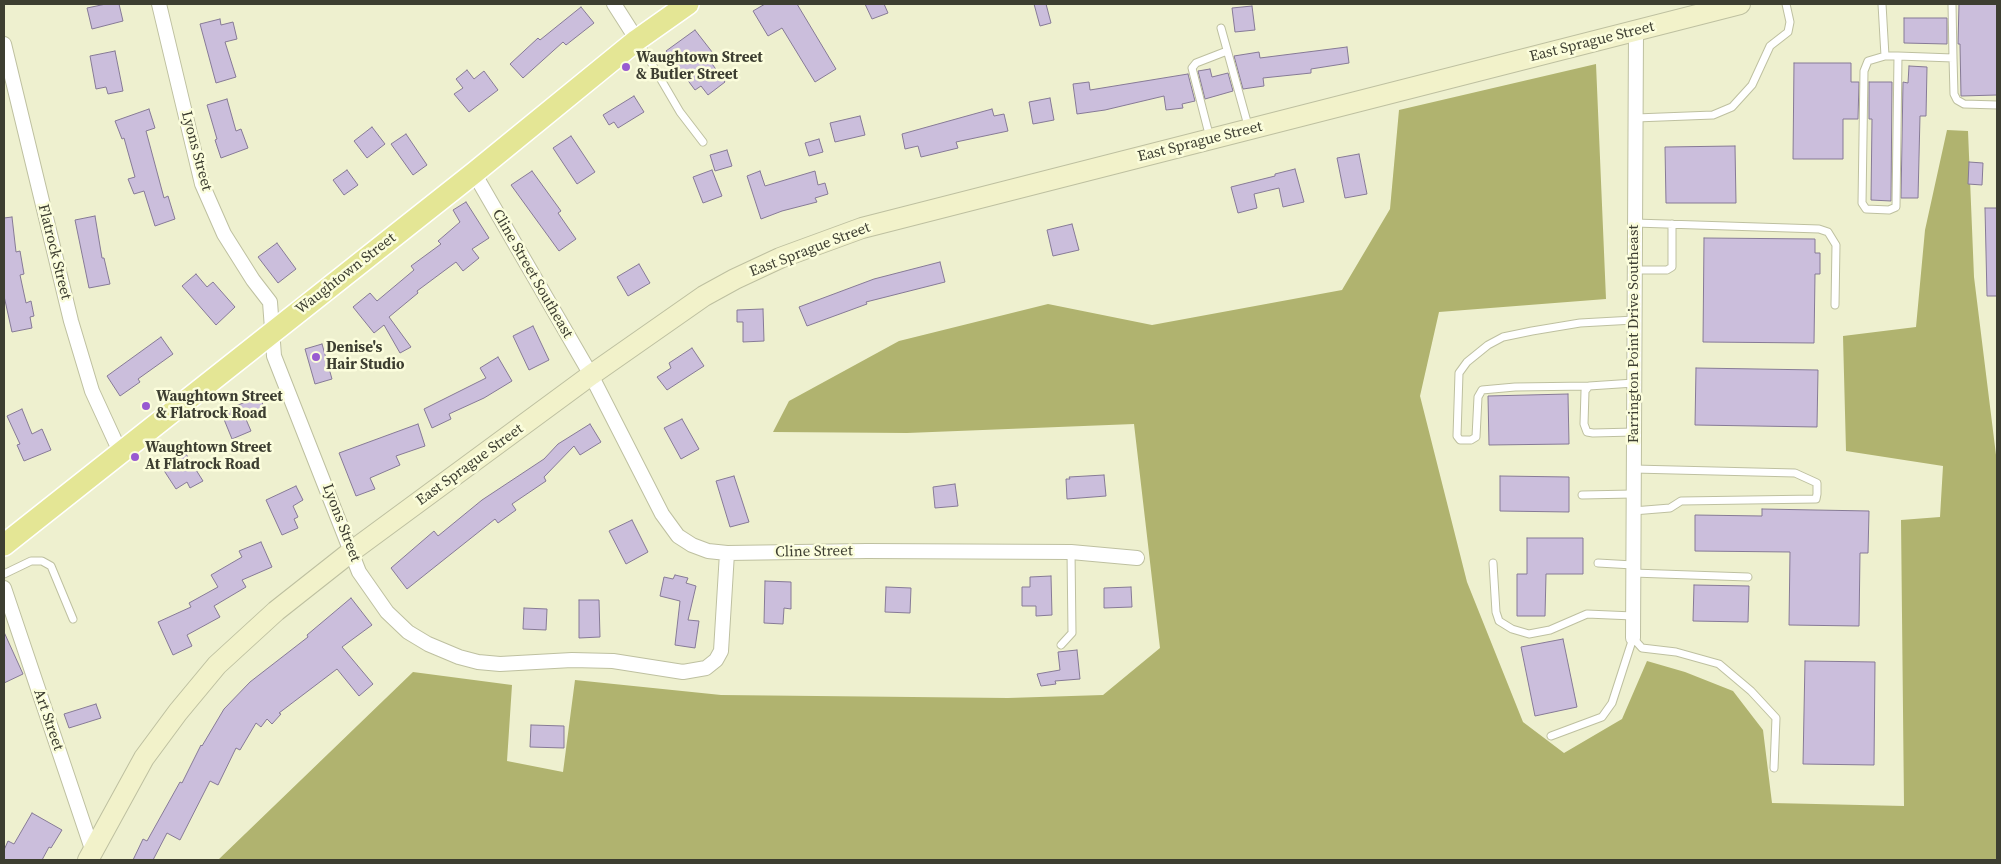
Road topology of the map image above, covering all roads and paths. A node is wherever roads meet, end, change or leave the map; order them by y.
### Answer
1 (158, 4) edge
2 (614, 4) edge
3 (688, 4) edge
4 (1740, 4) edge
5 (1786, 4) edge
6 (1882, 4) edge
7 (1952, 4) edge
8 (1221, 28) dead end
9 (1636, 31) junction
10 (637, 40) junction
11 (4, 48) edge
12 (1226, 51) junction
13 (1885, 56) junction
14 (1898, 56) junction
15 (1952, 58) junction
16 (1997, 105) edge
17 (1636, 118) junction
18 (1249, 129) junction
19 (1210, 139) junction
20 (703, 142) dead end
21 (474, 173) junction
22 (1635, 222) junction
23 (1672, 224) junction
24 (1635, 270) junction
25 (1835, 305) dead end
26 (1634, 320) junction
27 (272, 332) junction
28 (591, 376) junction
29 (1634, 384) junction
30 (1589, 386) junction
31 (1634, 432) junction
32 (121, 454) junction
33 (1634, 469) junction
34 (1634, 494) junction
35 (1582, 495) dead end
36 (1634, 511) junction
37 (4, 545) edge
38 (352, 551) junction
39 (1071, 552) junction
40 (727, 553) junction
41 (1137, 558) dead end
42 (1493, 562) dead end
43 (1598, 563) dead end
44 (1633, 569) junction
45 (4, 574) edge
46 (1748, 577) dead end
47 (4, 588) edge
48 (1633, 616) junction
49 (73, 619) dead end
50 (1633, 638) junction
51 (1061, 645) dead end
52 (1551, 736) dead end
53 (1774, 768) dead end
54 (90, 856) edge

1 - 27 street, Lyons Street
2 - 10 street
3 - 10 main road, Waughtown Street
4 - 9 street, East Sprague Street
5 - 17 lane
6 - 13 lane
7 - 15 lane
8 - 12 lane
9 - 17 street, Farrington Point Drive Southeast
9 - 18 street, East Sprague Street
10 - 20 lane
10 - 21 main road, Waughtown Street
11 - 32 street, Flatrock Street
12 - 18 lane
12 - 19 lane
13 - 14 lane
13 - 14 lane
14 - 15 lane
15 - 16 lane
17 - 22 street, Farrington Point Drive Southeast
18 - 19 street, East Sprague Street
19 - 28 street, East Sprague Street
21 - 27 main road, Waughtown Street
21 - 28 street, Cline Street Southeast
22 - 23 lane
22 - 24 street, Farrington Point Drive Southeast
23 - 24 lane
23 - 25 lane
24 - 26 street, Farrington Point Drive Southeast
26 - 29 street, Farrington Point Drive Southeast
26 - 30 lane
27 - 32 main road, Waughtown Street
27 - 38 street, Lyons Street
28 - 38 street, East Sprague Street
28 - 40 street, Cline Street
29 - 30 lane
29 - 31 street, Farrington Point Drive Southeast
30 - 31 lane
31 - 33 street, Farrington Point Drive Southeast
32 - 37 main road, Waughtown Street
33 - 34 street, Farrington Point Drive Southeast
33 - 36 lane
34 - 35 lane
34 - 36 street, Farrington Point Drive Southeast
36 - 44 street, Farrington Point Drive Southeast
38 - 40 street, Lyons Street
38 - 54 street, East Sprague Street
39 - 40 street, Cline Street
39 - 41 street, Cline Street
39 - 51 lane
42 - 48 lane
43 - 44 lane
44 - 46 lane
44 - 48 street, Farrington Point Drive Southeast
45 - 49 lane
47 - 54 street, Art Street
48 - 50 street, Farrington Point Drive Southeast
50 - 52 lane
50 - 53 lane

